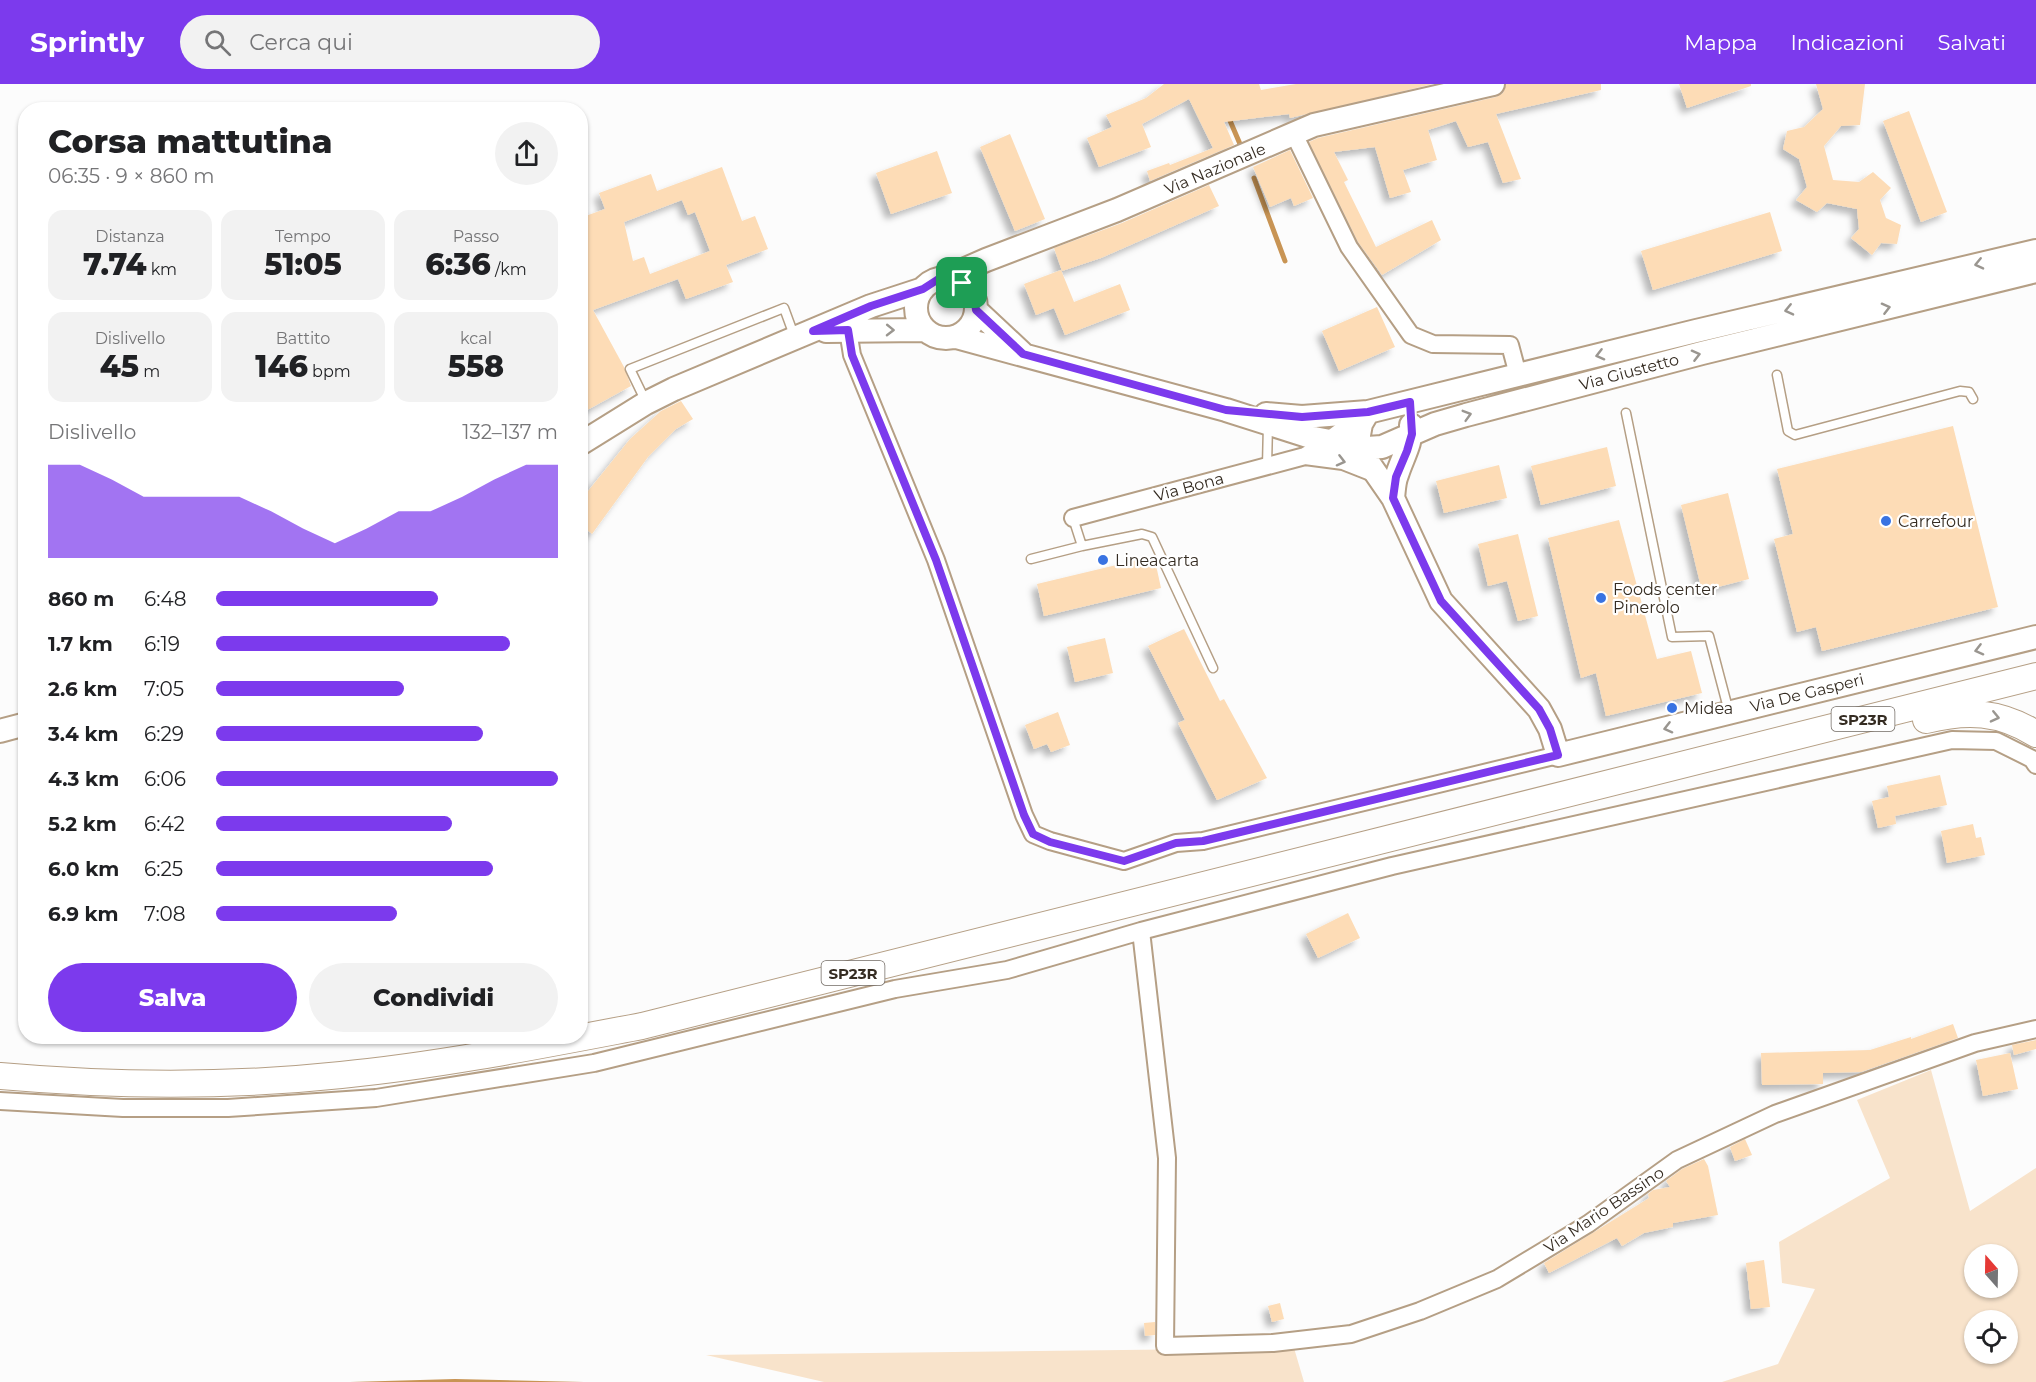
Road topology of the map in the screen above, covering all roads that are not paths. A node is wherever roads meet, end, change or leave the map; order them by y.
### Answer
1 (1493, 84) edge
2 (1294, 134) junction
3 (2036, 251) edge
4 (998, 257) junction
5 (2036, 271) edge
6 (945, 278) junction
7 (923, 289) junction
8 (975, 304) junction
9 (848, 330) junction
10 (925, 330) junction
11 (804, 335) junction
12 (956, 337) junction
13 (1023, 354) junction
14 (1518, 375) junction
15 (1777, 375) dead end
16 (1973, 399) dead end
17 (1410, 402) junction
18 (646, 403) junction
19 (1226, 410) junction
20 (1368, 412) junction
21 (1626, 413) dead end
22 (1268, 424) junction
23 (1412, 434) junction
24 (588, 439) edge
25 (1329, 441) junction
26 (1357, 446) junction
27 (1305, 456) junction
28 (1267, 466) junction
29 (1376, 474) junction
30 (1393, 498) junction
31 (1073, 518) joint
32 (1082, 546) junction
33 (1031, 559) dead end
34 (2036, 637) edge
35 (1213, 668) dead end
36 (2036, 676) edge
37 (1729, 712) junction
38 (18, 726) edge
39 (0, 731) edge
40 (2036, 734) edge
41 (1558, 755) junction
42 (1691, 763) junction
43 (2036, 765) edge
44 (1141, 931) junction
45 (2036, 1029) edge
46 (588, 1036) edge
47 (548, 1044) edge
48 (0, 1076) edge
49 (0, 1101) edge

1 - 2 main road, Via Nazionale
2 - 4 main road, Via Nazionale
2 - 14 street
3 -> 14 main road, Via Giustetto
4 - 6 main road, Via Nazionale
4 - 8 main road
23 -> 5 main road, Via Giustetto
6 - 7 main road
6 - 8 main road
7 - 10 main road
7 - 11 main road
8 - 12 main road
8 - 13 main road, Via Giustetto
9 -> 10 main road
9 - 11 main road
9 - 41 street, Via De Gasperi
10 - 12 main road
11 - 18 main road
11 - 18 lane
12 - 13 main road, Via Giustetto
13 - 19 main road, Via Giustetto
14 - 17 main road, Via Giustetto
15 - 16 lane
17 - 20 main road, Via Giustetto
17 - 23 main road
18 - 24 main road
19 - 20 main road, Via Giustetto
19 - 22 main road, Via Giustetto
20 - 25 street
20 - 26 main road
21 - 37 lane
22 - 25 main road, Via Giustetto
22 - 28 lane
23 - 26 main road, Via Giustetto
23 - 30 main road
25 - 26 main road, Via Giustetto
25 - 27 street
26 - 29 main road
27 - 28 street, Via Bona
27 -> 29 street
28 - 31 street, Via Bona
29 - 30 main road
30 - 41 main road
31 - 32 lane
32 - 33 lane
32 - 35 lane
34 -> 37 main road, Via De Gasperi
36 - 42 main road, SP23R
37 -> 41 main road, Via De Gasperi
38 - 39 main road
42 -> 40 main road
42 - 46 main road, SP23R
43 - 44 street
44 - 45 street, Via Mario Bassino
44 - 49 street
47 - 48 main road, SP23R

